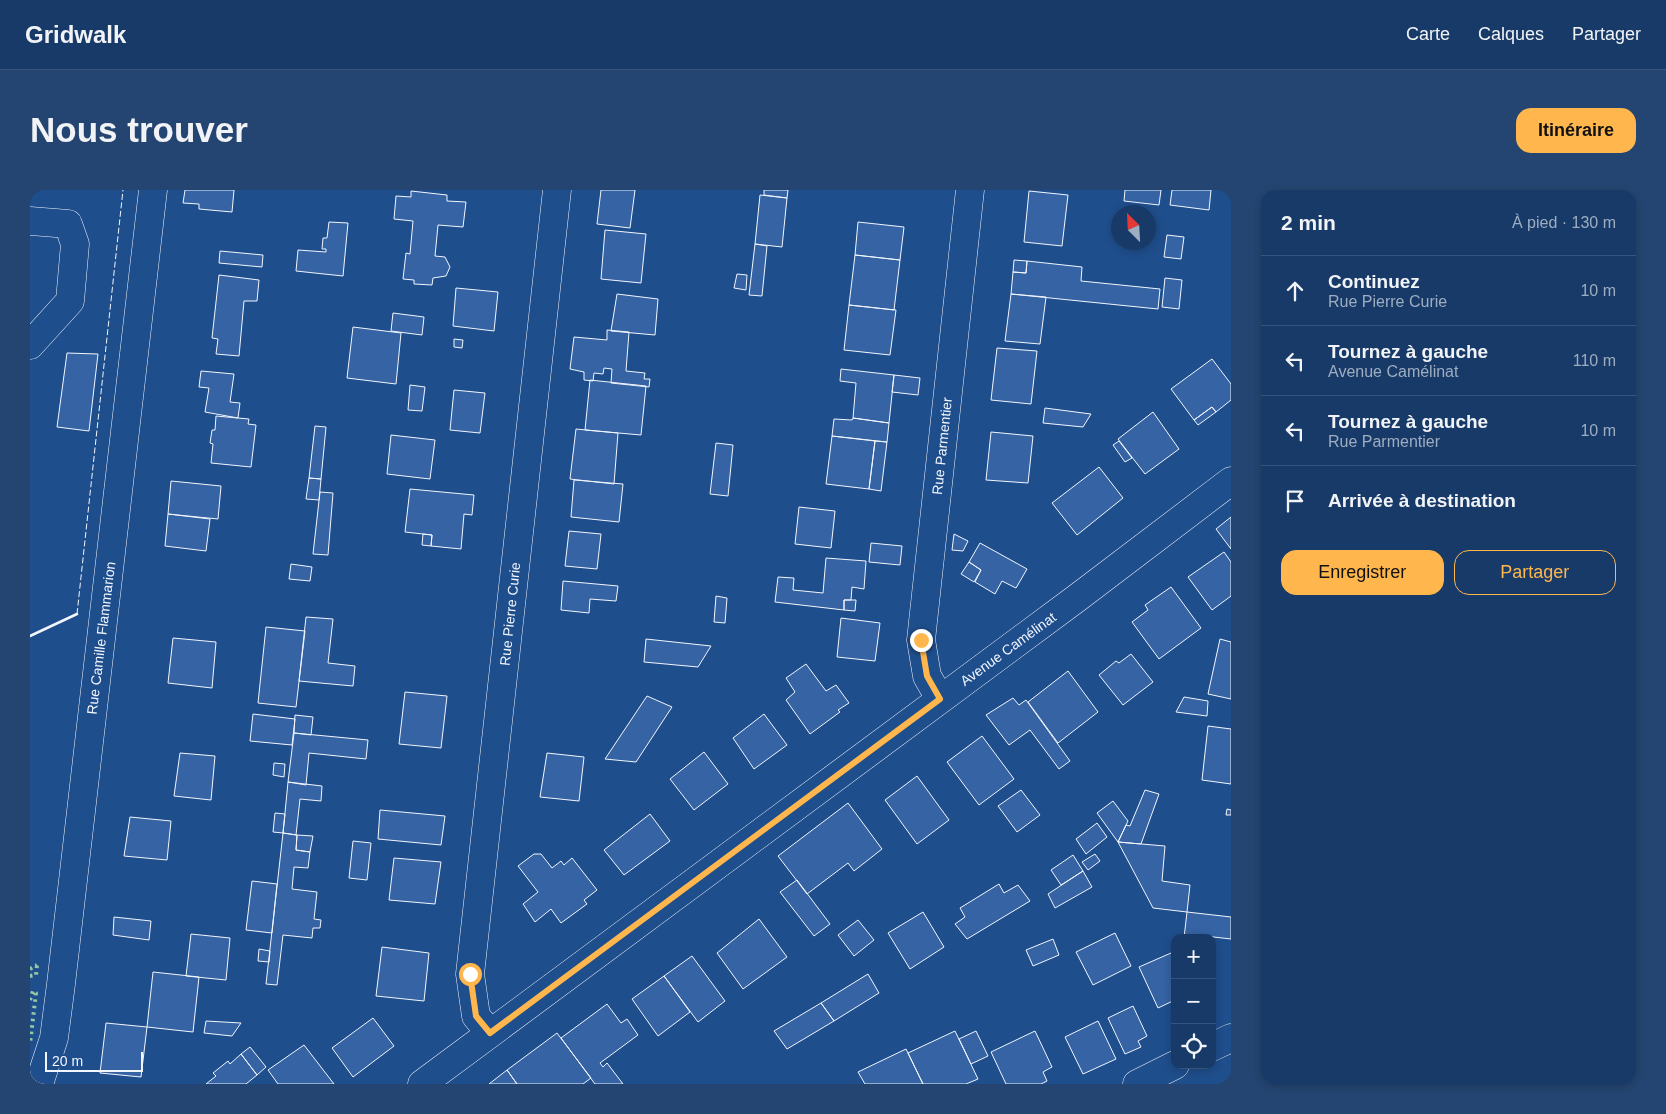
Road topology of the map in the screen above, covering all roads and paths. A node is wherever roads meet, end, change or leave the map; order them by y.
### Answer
1 (153, 190) edge
2 (557, 190) edge
3 (970, 190) edge
4 (30, 221) edge
5 (30, 345) edge
6 (1231, 481) edge
7 (940, 699) junction
8 (490, 1033) junction
9 (1231, 1038) edge
10 (1216, 1045) edge
11 (1171, 1067) edge
12 (39, 1084) edge
13 (422, 1084) edge
14 (1137, 1084) edge

1 - 12 street, Rue Camille Flammarion
2 - 8 street, Rue Pierre Curie
3 - 7 street, Rue Parmentier
4 - 5 street
6 - 7 street, Avenue Camélinat
7 - 8 street, Avenue Camélinat
8 - 13 street, Avenue Camélinat
9 - 10 street
11 - 14 street

